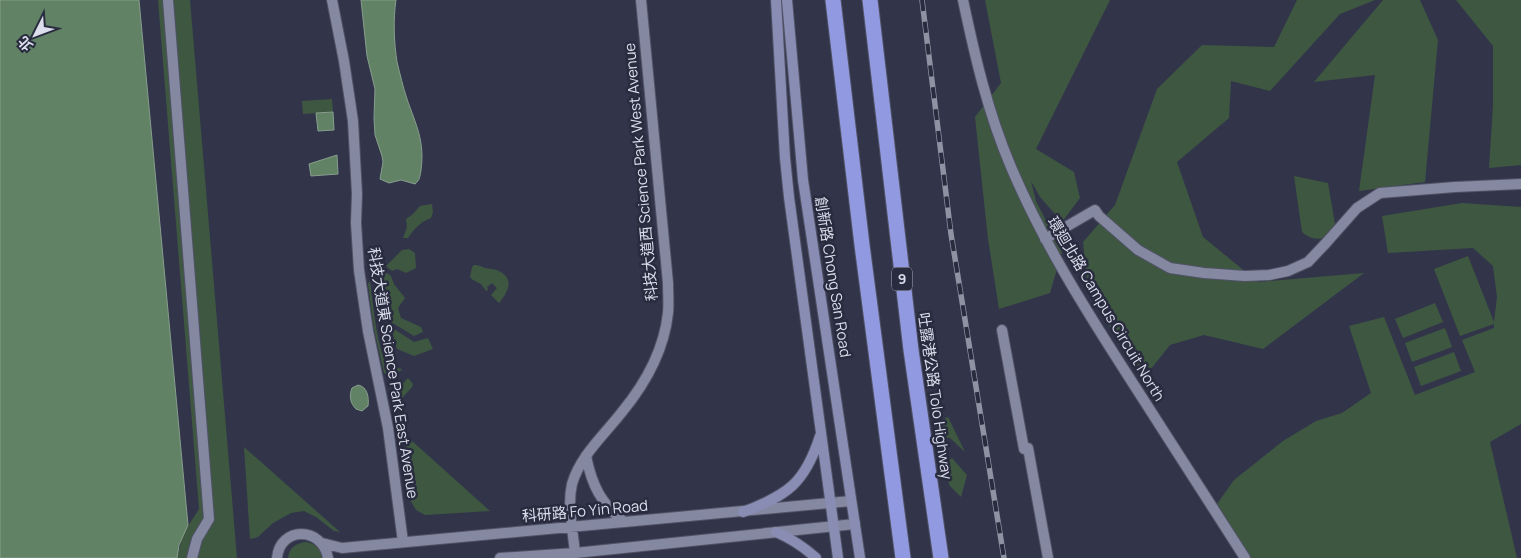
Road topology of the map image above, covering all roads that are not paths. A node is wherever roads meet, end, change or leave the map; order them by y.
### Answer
1 (168, 0) edge
2 (332, 0) edge
3 (641, 0) edge
4 (776, 0) edge
5 (787, 0) edge
6 (833, 0) edge
7 (870, 0) edge
8 (963, 0) edge
9 (1521, 184) edge
10 (1045, 239) junction
11 (1002, 330) dead end
12 (821, 434) junction
13 (586, 456) junction
14 (851, 501) junction
15 (830, 503) junction
16 (743, 512) junction
17 (624, 522) junction
18 (855, 524) junction
19 (572, 527) junction
20 (834, 527) junction
21 (776, 532) junction
22 (403, 542) junction
23 (322, 543) junction
24 (575, 553) junction
25 (192, 558) edge
26 (277, 558) edge
27 (328, 558) edge
28 (500, 558) edge
29 (816, 558) edge
30 (838, 558) edge
31 (860, 558) edge
32 (903, 558) edge
33 (940, 558) edge
34 (1048, 558) edge
35 (1246, 558) edge

1 - 25 street
2 - 22 street, 科技大道東 Science Park East Avenue
3 - 13 street, 科技大道西 Science Park West Avenue
4 - 12 main road, 創新路 Chong San Road
5 - 14 main road, 創新路 Chong San Road
6 - 32 highway
7 - 33 highway, 吐露港公路 Tolo Highway / 9
8 - 10 street, 環迴北路 Campus Circuit North
9 - 10 street
10 - 35 street, 環迴北路 Campus Circuit North
11 - 34 street
12 - 15 main road, 創新路 Chong San Road
12 - 16 main road
13 - 17 street
13 - 19 street, 科技大道西 Science Park West Avenue
14 - 15 street, 科研路 Fo Yin Road
14 - 18 main road, 創新路 Chong San Road
15 - 16 street, 科研路 Fo Yin Road
15 - 20 main road, 創新路 Chong San Road
16 - 17 street, 科研路 Fo Yin Road
17 - 19 street, 科研路 Fo Yin Road
18 - 20 street
18 - 31 main road, 創新路 Chong San Road
19 - 22 street, 科研路 Fo Yin Road
19 - 24 street, 科技大道西 Science Park West Avenue
20 - 21 street
20 - 30 main road, 創新路 Chong San Road
21 - 24 street
21 - 29 main road
22 - 23 street, 科研路 Fo Yin Road
23 - 26 street, 科研路 Fo Yin Road
23 - 27 street
24 - 28 street

